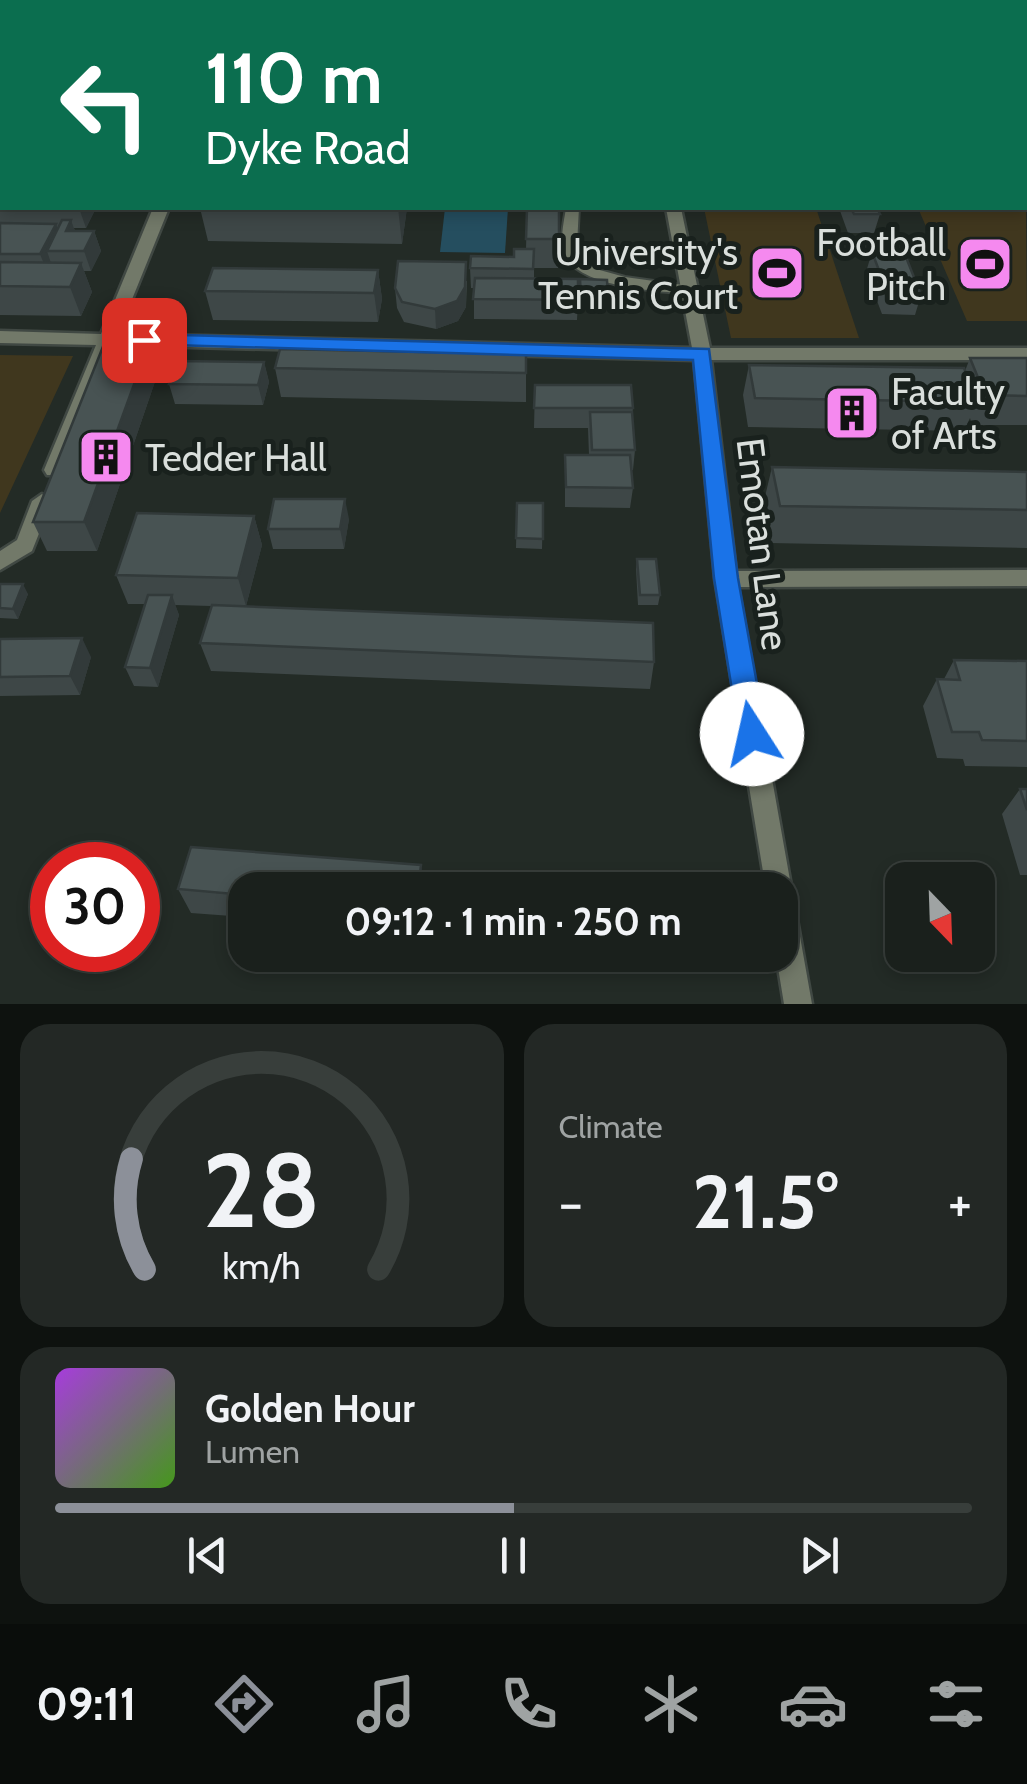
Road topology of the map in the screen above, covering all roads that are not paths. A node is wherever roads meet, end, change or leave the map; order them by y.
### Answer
1 (160, 210) edge
2 (572, 210) edge
3 (674, 210) edge
4 (690, 290) junction
5 (0, 338) edge
6 (105, 339) junction
7 (702, 354) junction
8 (1027, 354) edge
9 (0, 562) edge
10 (726, 578) junction
11 (1027, 578) edge
12 (775, 872) edge
13 (792, 972) edge
14 (798, 1004) edge

1 - 6 street
2 - 4 lane
3 - 4 street, Emotan Lane
4 - 7 street, Emotan Lane
5 - 6 street
6 - 7 street
6 - 9 street
7 - 8 street
7 - 10 street, Emotan Lane
10 - 11 street
10 - 12 street, Emotan Lane
13 - 14 street, Emotan Lane

